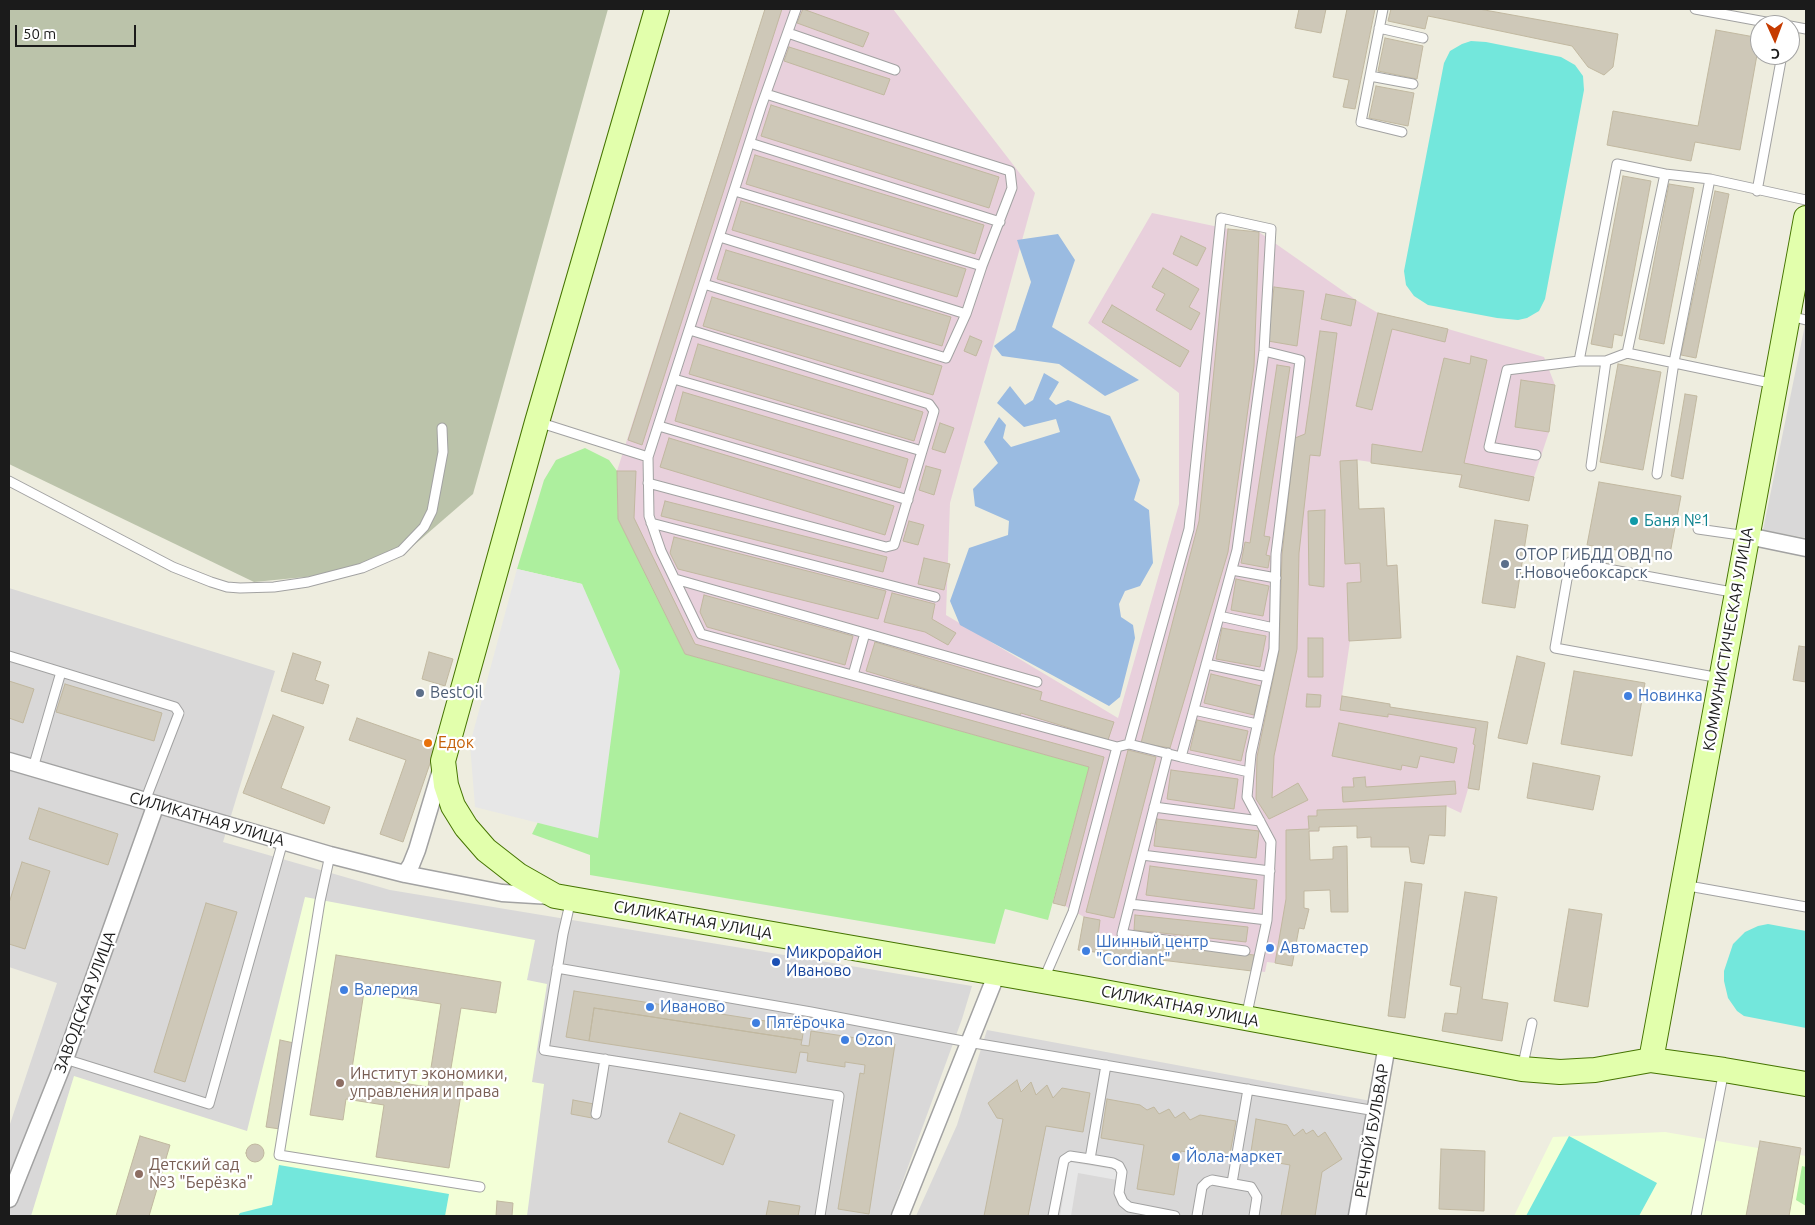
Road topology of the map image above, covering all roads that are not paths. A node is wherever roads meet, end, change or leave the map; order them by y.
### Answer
1 (657, 9) edge
2 (796, 9) edge
3 (1383, 9) edge
4 (1695, 9) edge
5 (1750, 19) edge
6 (1379, 28) junction
7 (788, 33) junction
8 (1423, 38) dead end
9 (1780, 65) edge
10 (895, 70) dead end
11 (1370, 76) junction
12 (1413, 84) dead end
13 (766, 94) junction
14 (1402, 132) dead end
15 (750, 143) junction
16 (1665, 174) junction
17 (1710, 179) junction
18 (1757, 190) junction
19 (735, 191) junction
20 (1806, 200) edge
21 (1806, 218) edge
22 (1000, 222) junction
23 (720, 237) junction
24 (982, 266) junction
25 (704, 284) junction
26 (966, 314) junction
27 (1797, 318) edge
28 (690, 330) junction
29 (1264, 351) junction
30 (1627, 353) junction
31 (1579, 361) junction
32 (1606, 361) junction
33 (1674, 362) junction
34 (674, 379) junction
35 (1776, 384) junction
36 (537, 422) junction
37 (658, 426) junction
38 (442, 428) dead end
39 (922, 451) junction
40 (1536, 455) dead end
41 (648, 457) junction
42 (1592, 466) dead end
43 (1657, 474) dead end
44 (9, 481) edge
45 (648, 482) junction
46 (908, 500) junction
47 (651, 523) junction
48 (1698, 529) dead end
49 (1748, 536) junction
50 (1806, 548) edge
51 (1232, 570) junction
52 (1276, 578) junction
53 (675, 579) junction
54 (1737, 593) junction
55 (935, 597) dead end
56 (1219, 616) junction
57 (1274, 628) junction
58 (865, 633) junction
59 (9, 656) edge
60 (1206, 664) junction
61 (61, 672) junction
62 (853, 675) junction
63 (1268, 677) junction
64 (1721, 678) junction
65 (1038, 682) dead end
66 (1194, 710) junction
67 (1258, 724) junction
68 (1129, 744) junction
69 (1116, 747) junction
70 (1168, 753) junction
71 (1182, 758) junction
72 (9, 761) edge
73 (443, 762) junction
74 (33, 768) junction
75 (1249, 772) junction
76 (151, 802) junction
77 (1154, 807) junction
78 (1260, 821) junction
79 (283, 841) junction
80 (330, 855) junction
81 (1142, 855) junction
82 (1270, 871) junction
83 (405, 874) junction
84 (1683, 885) junction
85 (563, 898) junction
86 (1130, 904) junction
87 (1806, 907) edge
88 (1267, 920) junction
89 (1244, 951) dead end
90 (557, 968) junction
91 (997, 972) junction
92 (1043, 981) junction
93 (1246, 1019) junction
94 (1532, 1023) dead end
95 (968, 1042) junction
96 (1387, 1045) junction
97 (65, 1059) junction
98 (605, 1059) junction
99 (1651, 1060) junction
100 (1106, 1065) junction
101 (1522, 1069) junction
102 (1724, 1070) junction
103 (1806, 1084) edge
104 (1248, 1089) junction
105 (1376, 1111) junction
106 (596, 1114) dead end
107 (1090, 1159) junction
108 (1232, 1183) junction
109 (480, 1186) dead end
110 (9, 1199) edge
111 (820, 1216) edge
112 (900, 1216) edge
113 (1053, 1216) edge
114 (1175, 1216) edge
115 (1197, 1216) edge
116 (1254, 1216) edge
117 (1357, 1216) edge
118 (1696, 1216) edge

1 - 36 street
2 - 7 lane
3 - 6 lane
4 - 5 lane
6 - 8 lane
6 - 11 lane
7 - 10 lane
7 - 13 lane
9 - 18 lane
11 - 12 lane
11 - 14 lane
13 - 15 lane
13 - 22 lane
15 - 19 lane
15 - 22 lane
16 - 17 lane
16 - 30 lane
16 - 31 lane
17 - 18 lane
17 - 33 lane
18 - 20 lane
19 - 23 lane
19 - 24 lane
21 - 27 street, КОММУНИСТИЧЕСКАЯ УЛИЦА
22 - 24 lane
23 - 25 lane
23 - 26 lane
24 - 26 lane
25 - 26 lane
25 - 28 lane
27 - 35 street, КОММУНИСТИЧЕСКАЯ УЛИЦА
28 - 34 lane
28 - 39 lane
29 - 51 lane
29 - 52 lane
29 - 68 lane
30 - 32 lane
30 - 33 lane
31 - 32 lane
31 - 40 lane
32 - 42 lane
33 - 35 lane
33 - 43 lane
34 - 37 lane
34 - 39 lane
35 - 49 street, КОММУНИСТИЧЕСКАЯ УЛИЦА
36 - 41 lane
36 - 73 street
37 - 41 lane
37 - 46 lane
38 - 44 lane
39 - 46 lane
41 - 45 lane
45 - 46 lane
45 - 47 lane
47 - 53 lane
47 - 55 lane
48 - 49 lane
49 - 50 street
49 - 54 street, КОММУНИСТИЧЕСКАЯ УЛИЦА
51 - 52 lane
51 - 56 lane
52 - 57 lane
53 - 58 lane
53 - 62 lane
54 - 64 street, КОММУНИСТИЧЕСКАЯ УЛИЦА
54 - 64 lane
56 - 57 lane
56 - 60 lane
57 - 63 lane
58 - 62 lane
58 - 65 lane
59 - 61 lane
60 - 63 lane
60 - 66 lane
61 - 74 lane
61 - 76 lane
62 - 69 lane
63 - 67 lane
64 - 84 street, КОММУНИСТИЧЕСКАЯ УЛИЦА
66 - 67 lane
66 - 71 lane
67 - 75 lane
68 - 69 lane
68 - 70 lane
69 - 92 lane
70 - 71 lane
70 - 77 lane
71 - 75 lane
72 - 74 street, СИЛИКАТНАЯ УЛИЦА
73 - 83 street
73 - 85 street
74 - 76 street, СИЛИКАТНАЯ УЛИЦА
75 - 78 lane
76 - 79 street, СИЛИКАТНАЯ УЛИЦА
76 - 97 street, ЗАВОДСКАЯ УЛИЦА
77 - 78 lane
77 - 81 lane
78 - 82 lane
79 - 80 street, СИЛИКАТНАЯ УЛИЦА
79 - 97 lane
80 - 83 street, СИЛИКАТНАЯ УЛИЦА
80 - 109 lane
81 - 82 lane
81 - 86 lane
82 - 88 lane
83 - 85 street, СИЛИКАТНАЯ УЛИЦА
84 - 87 lane
84 - 99 street, КОММУНИСТИЧЕСКАЯ УЛИЦА
85 - 90 lane
85 - 91 street, СИЛИКАТНАЯ УЛИЦА
86 - 88 lane
86 - 89 lane
88 - 93 lane
90 - 95 lane
90 - 98 lane
91 - 92 street, СИЛИКАТНАЯ УЛИЦА
91 - 95 street
92 - 93 street, СИЛИКАТНАЯ УЛИЦА
93 - 96 street, СИЛИКАТНАЯ УЛИЦА
94 - 101 lane
95 - 100 lane
95 - 112 street
96 - 101 street, СИЛИКАТНАЯ УЛИЦА
96 - 105 street, РЕЧНОЙ БУЛЬВАР
97 - 110 street, ЗАВОДСКАЯ УЛИЦА
98 - 106 lane
98 - 111 lane
99 - 101 street, СИЛИКАТНАЯ УЛИЦА
99 - 102 street, СИЛИКАТНАЯ УЛИЦА
100 - 104 lane
100 - 107 lane
102 - 103 street, СИЛИКАТНАЯ УЛИЦА
102 - 118 lane
104 - 105 lane
104 - 108 lane
105 - 117 street, РЕЧНОЙ БУЛЬВАР
107 - 113 lane
107 - 114 lane
108 - 115 lane
108 - 116 lane

